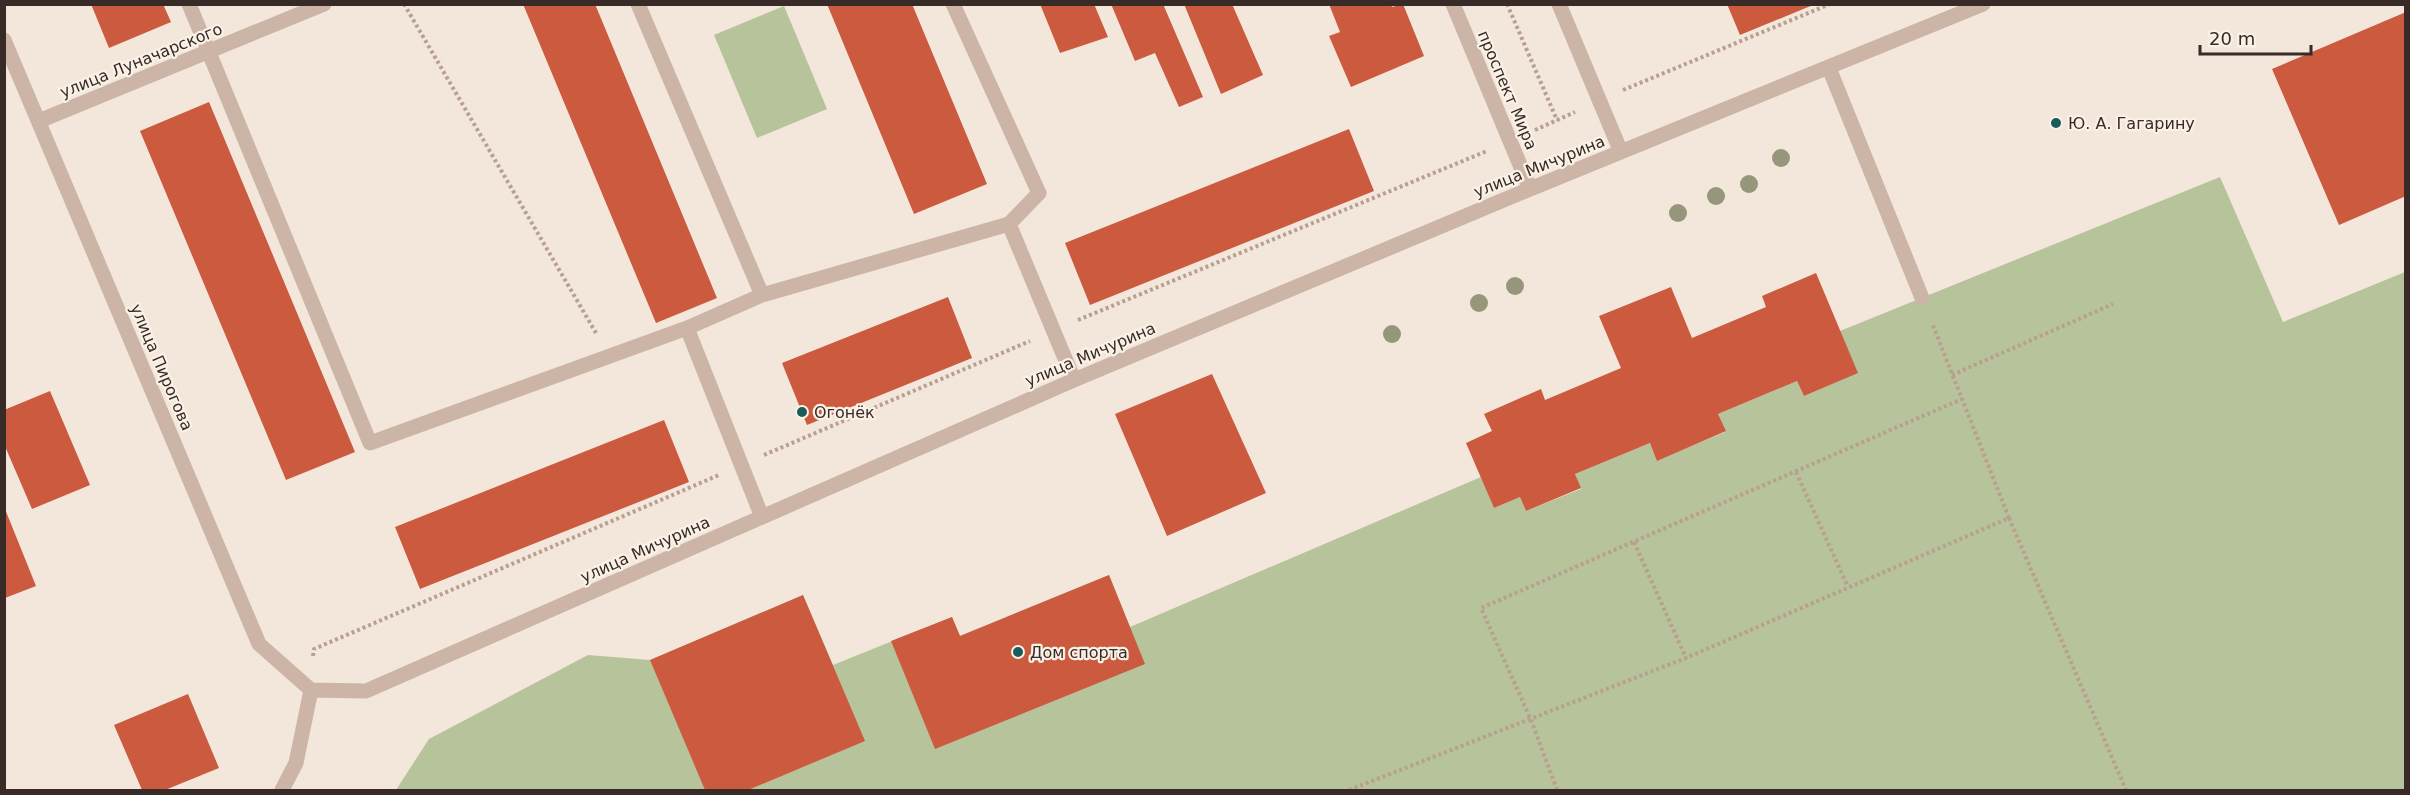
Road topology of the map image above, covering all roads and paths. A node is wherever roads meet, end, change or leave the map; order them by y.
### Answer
1 (189, 4) edge
2 (324, 4) edge
3 (404, 4) edge
4 (638, 4) edge
5 (953, 4) edge
6 (1453, 4) edge
7 (1507, 4) edge
8 (1559, 4) edge
9 (1983, 4) edge
10 (4, 40) edge
11 (209, 51) junction
12 (1829, 68) junction
13 (1557, 120) dead end
14 (39, 122) junction
15 (1621, 152) junction
16 (1530, 189) junction
17 (1009, 224) junction
18 (762, 295) junction
19 (1922, 298) joint
20 (2113, 304) dead end
21 (687, 328) junction
22 (609, 357) junction
23 (1952, 375) junction
24 (1074, 380) junction
25 (1962, 399) junction
26 (1796, 472) junction
27 (762, 517) junction
28 (2008, 518) junction
29 (1634, 542) junction
30 (1848, 587) junction
31 (1686, 658) junction
32 (311, 690) junction
33 (1531, 720) junction
34 (282, 790) edge
35 (1349, 790) edge
36 (1557, 790) edge
37 (2126, 790) edge

1 - 11 street
2 - 11 street, улица Луначарского
3 - 22 path
4 - 18 street
5 - 17 street
6 - 16 street, проспект Мира
7 - 13 path
8 - 15 street
9 - 12 street, улица Мичурина
10 - 14 street, улица Пирогова
11 - 14 street, улица Луначарского
11 - 22 street
12 - 15 street, улица Мичурина
12 - 19 street
14 - 32 street, улица Пирогова
15 - 16 street, улица Мичурина
16 - 24 street, улица Мичурина
17 - 18 street
17 - 24 street
18 - 21 street
19 - 23 path
20 - 23 path
21 - 22 street
21 - 27 street
23 - 25 path
24 - 27 street, улица Мичурина
25 - 26 path
25 - 28 path
26 - 29 path
26 - 30 path
27 - 32 street, улица Мичурина
28 - 30 path
28 - 37 path
29 - 31 path
29 - 33 path
30 - 31 path
31 - 33 path
32 - 34 street
33 - 35 path
33 - 36 path

